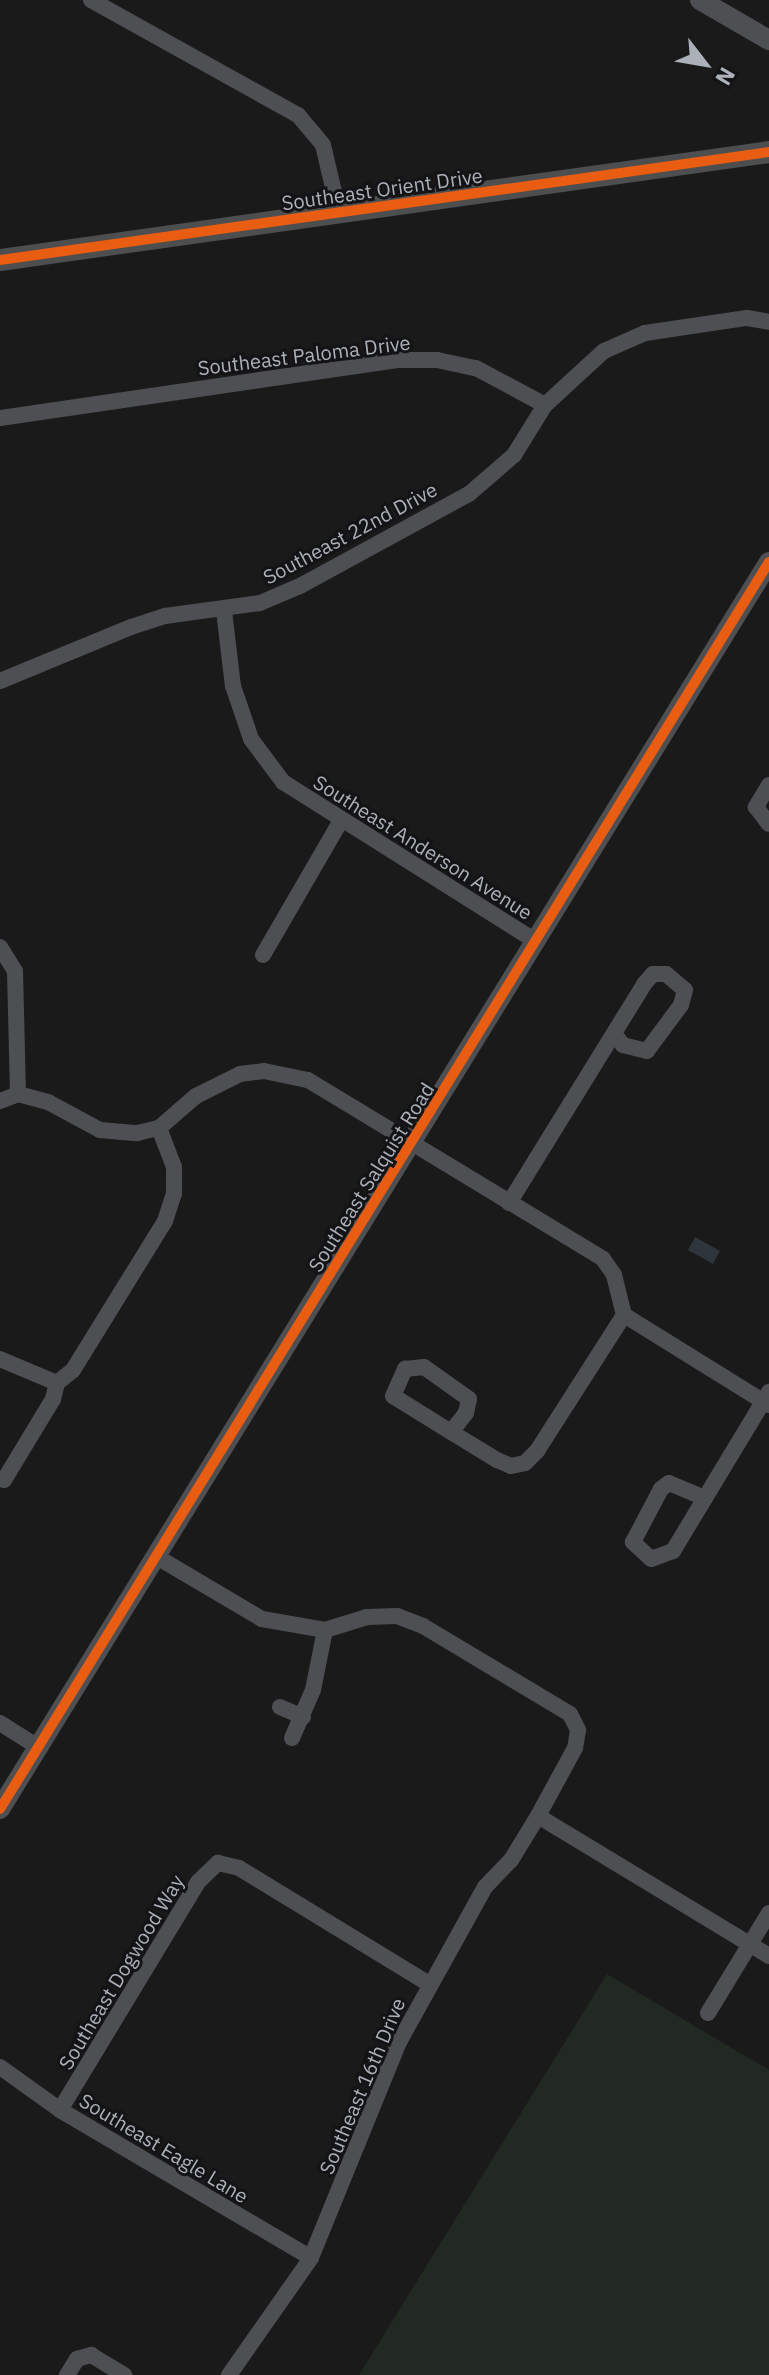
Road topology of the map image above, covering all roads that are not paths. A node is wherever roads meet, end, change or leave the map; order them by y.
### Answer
1 (91, 0) edge
2 (700, 0) edge
3 (767, 34) edge
4 (769, 152) edge
5 (339, 213) junction
6 (0, 260) edge
7 (769, 322) edge
8 (545, 405) junction
9 (0, 418) edge
10 (769, 562) edge
11 (224, 611) junction
12 (0, 681) edge
13 (769, 785) edge
14 (340, 822) junction
15 (769, 824) edge
16 (537, 942) junction
17 (0, 947) edge
18 (263, 955) dead end
19 (614, 1034) junction
20 (18, 1094) junction
21 (0, 1101) edge
22 (159, 1128) junction
23 (413, 1143) junction
24 (509, 1203) junction
25 (624, 1315) junction
26 (0, 1359) edge
27 (57, 1383) junction
28 (767, 1400) edge
29 (451, 1432) junction
30 (4, 1480) dead end
31 (705, 1498) junction
32 (157, 1557) junction
33 (325, 1630) junction
34 (280, 1707) dead end
35 (303, 1717) junction
36 (0, 1723) edge
37 (292, 1738) dead end
38 (38, 1747) junction
39 (0, 1809) edge
40 (538, 1816) junction
41 (769, 1913) edge
42 (749, 1945) junction
43 (769, 1956) edge
44 (429, 1984) junction
45 (708, 2013) dead end
46 (0, 2067) edge
47 (60, 2110) junction
48 (311, 2258) junction
49 (67, 2375) edge
50 (124, 2375) edge
51 (229, 2375) edge

1 - 5 street
2 - 3 street
4 - 5 main road, Southeast Orient Drive
5 - 6 main road, Southeast Orient Drive
7 - 8 street
8 - 9 street, Southeast Paloma Drive
8 - 11 street, Southeast 22nd Drive
10 - 16 street, Southeast Salquist Road
11 - 12 street, Southeast 22nd Drive
11 - 14 street, Southeast Anderson Avenue
13 - 15 street
14 - 16 street, Southeast Anderson Avenue
14 - 18 street
16 - 23 street, Southeast Salquist Road
17 - 20 street
19 - 19 street
19 - 24 street
20 - 21 street
20 - 22 street
22 - 23 street
22 - 27 street
23 - 24 street
23 - 32 street, Southeast Salquist Road
24 - 25 street
25 - 28 street
25 - 29 street
26 - 27 street
27 - 30 street
28 - 31 street
29 - 29 street
31 - 31 street
32 - 33 street
32 - 38 street, Southeast Salquist Road
33 - 35 street
33 - 40 street, Southeast 16th Drive
34 - 35 street
35 - 37 street
36 - 38 street
38 - 39 street, Southeast Salquist Road
40 - 42 street
40 - 44 street, Southeast 16th Drive
41 - 42 street
42 - 43 street
42 - 45 street
44 - 47 street, Southeast Dogwood Way
44 - 48 street, Southeast 16th Drive
46 - 47 street, Southeast Eagle Lane
47 - 48 street, Southeast Eagle Lane
48 - 51 street, Southeast 16th Drive
49 - 50 street

